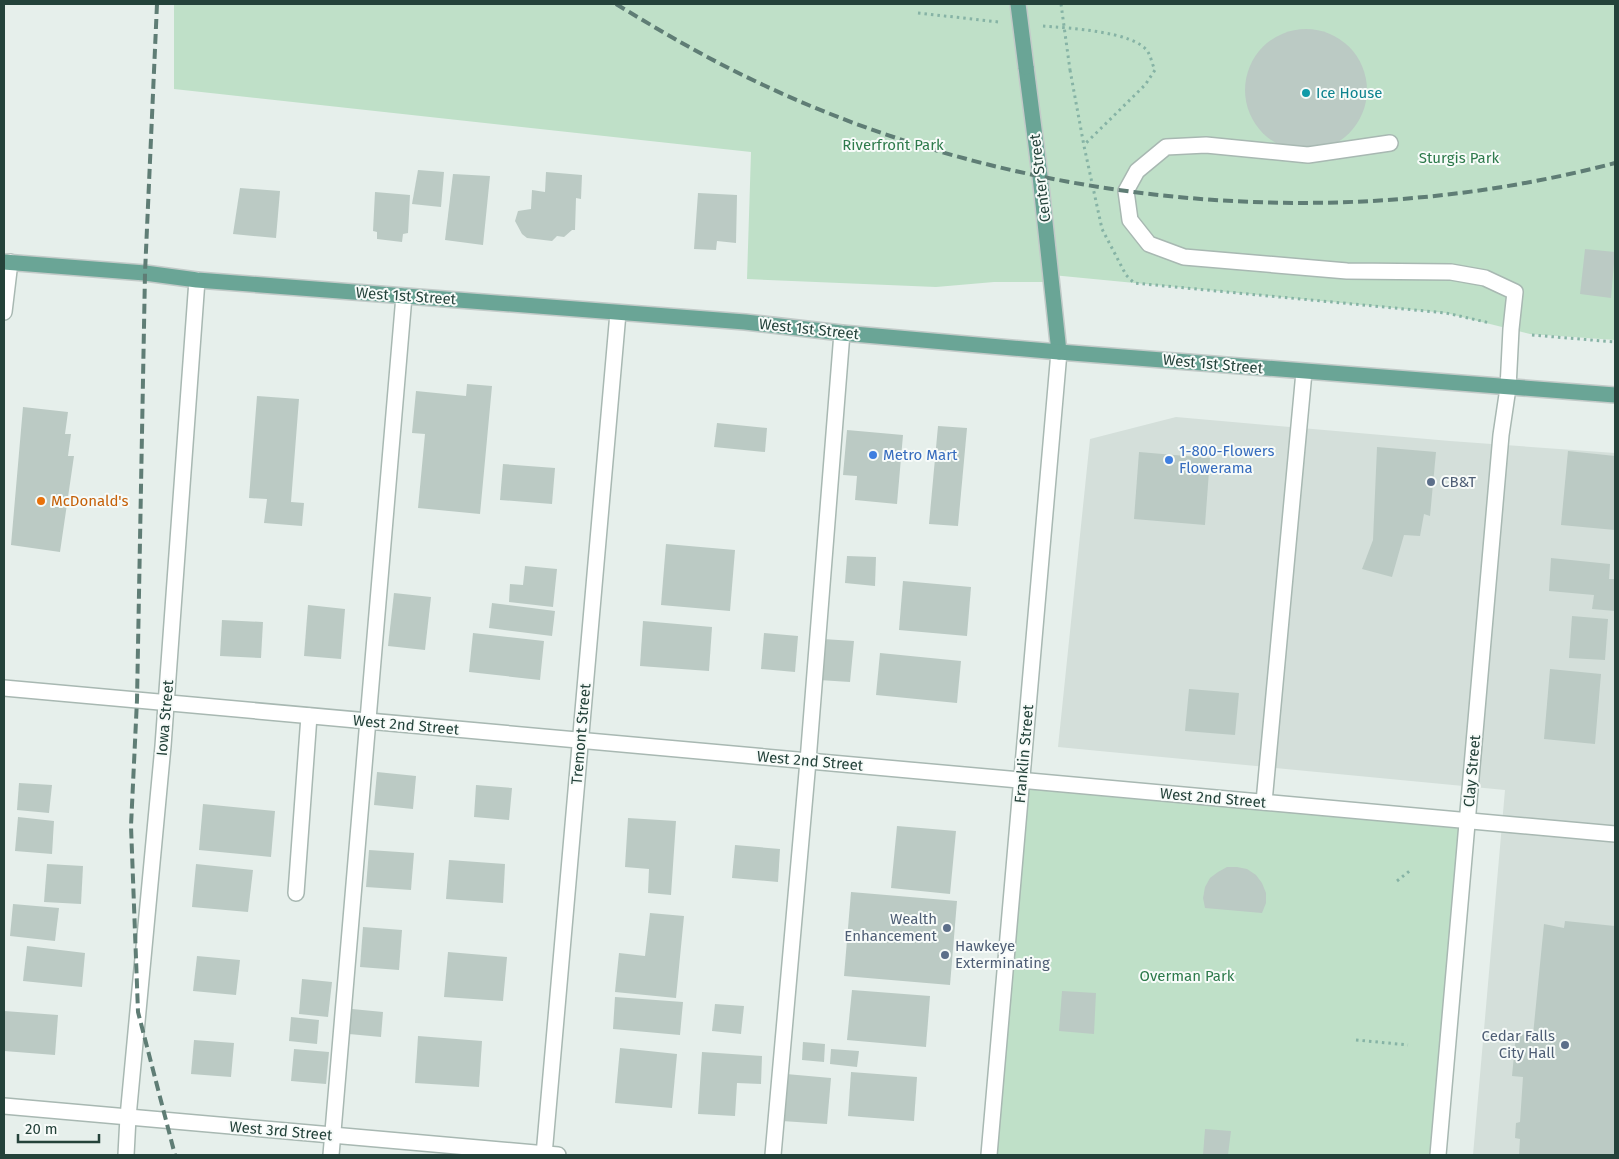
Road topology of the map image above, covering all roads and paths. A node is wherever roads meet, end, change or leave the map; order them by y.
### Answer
1 (1018, 4) edge
2 (1061, 4) edge
3 (918, 14) dead end
4 (1005, 22) dead end
5 (1034, 25) dead end
6 (1070, 70) dead end
7 (1390, 143) dead end
8 (1084, 146) dead end
9 (7, 262) edge
10 (197, 280) junction
11 (404, 296) junction
12 (4, 312) edge
13 (618, 312) junction
14 (842, 333) junction
15 (1058, 352) junction
16 (1304, 372) junction
17 (1508, 388) junction
18 (1615, 395) edge
19 (4, 688) edge
20 (166, 703) junction
21 (309, 716) junction
22 (367, 721) junction
23 (580, 740) junction
24 (808, 761) junction
25 (1021, 780) junction
26 (1264, 802) junction
27 (1467, 820) junction
28 (1615, 834) edge
29 (1412, 869) dead end
30 (1397, 880) dead end
31 (296, 892) dead end
32 (1356, 1040) dead end
33 (1408, 1045) dead end
34 (4, 1106) edge
35 (128, 1117) junction
36 (332, 1135) junction
37 (126, 1155) edge
38 (331, 1155) edge
39 (549, 1155) edge
40 (774, 1155) edge
41 (989, 1155) edge
42 (1438, 1155) edge

1 - 15 main road, Center Street, bridge
2 - 6 path, bridge
3 - 4 path
5 - 8 path
7 - 17 street, Clay Street
9 - 10 main road, West 1st Street
9 - 12 street
10 - 11 main road, West 1st Street
10 - 20 street, Iowa Street
11 - 13 main road, West 1st Street
11 - 22 street
13 - 14 main road, West 1st Street
13 - 23 street, Tremont Street
14 - 15 main road, West 1st Street
14 - 24 street
15 - 16 main road, West 1st Street
15 - 25 street, Franklin Street
16 - 17 main road, West 1st Street
16 - 26 street
17 - 18 main road, West 1st Street
17 - 27 street, Clay Street
19 - 20 street, West 2nd Street
20 - 21 street, West 2nd Street
20 - 35 street, Iowa Street
21 - 22 street, West 2nd Street
21 - 31 street
22 - 23 street, West 2nd Street
22 - 36 street
23 - 24 street, West 2nd Street
23 - 39 street, Tremont Street
24 - 25 street, West 2nd Street
24 - 40 street
25 - 26 street, West 2nd Street
25 - 41 street, Franklin Street
26 - 27 street, West 2nd Street
27 - 28 street, West 2nd Street
27 - 42 street, Clay Street
29 - 30 path
32 - 33 path
34 - 35 street, West 3rd Street
35 - 36 street, West 3rd Street
35 - 37 street, Iowa Street
36 - 38 street
36 - 39 street, West 3rd Street

